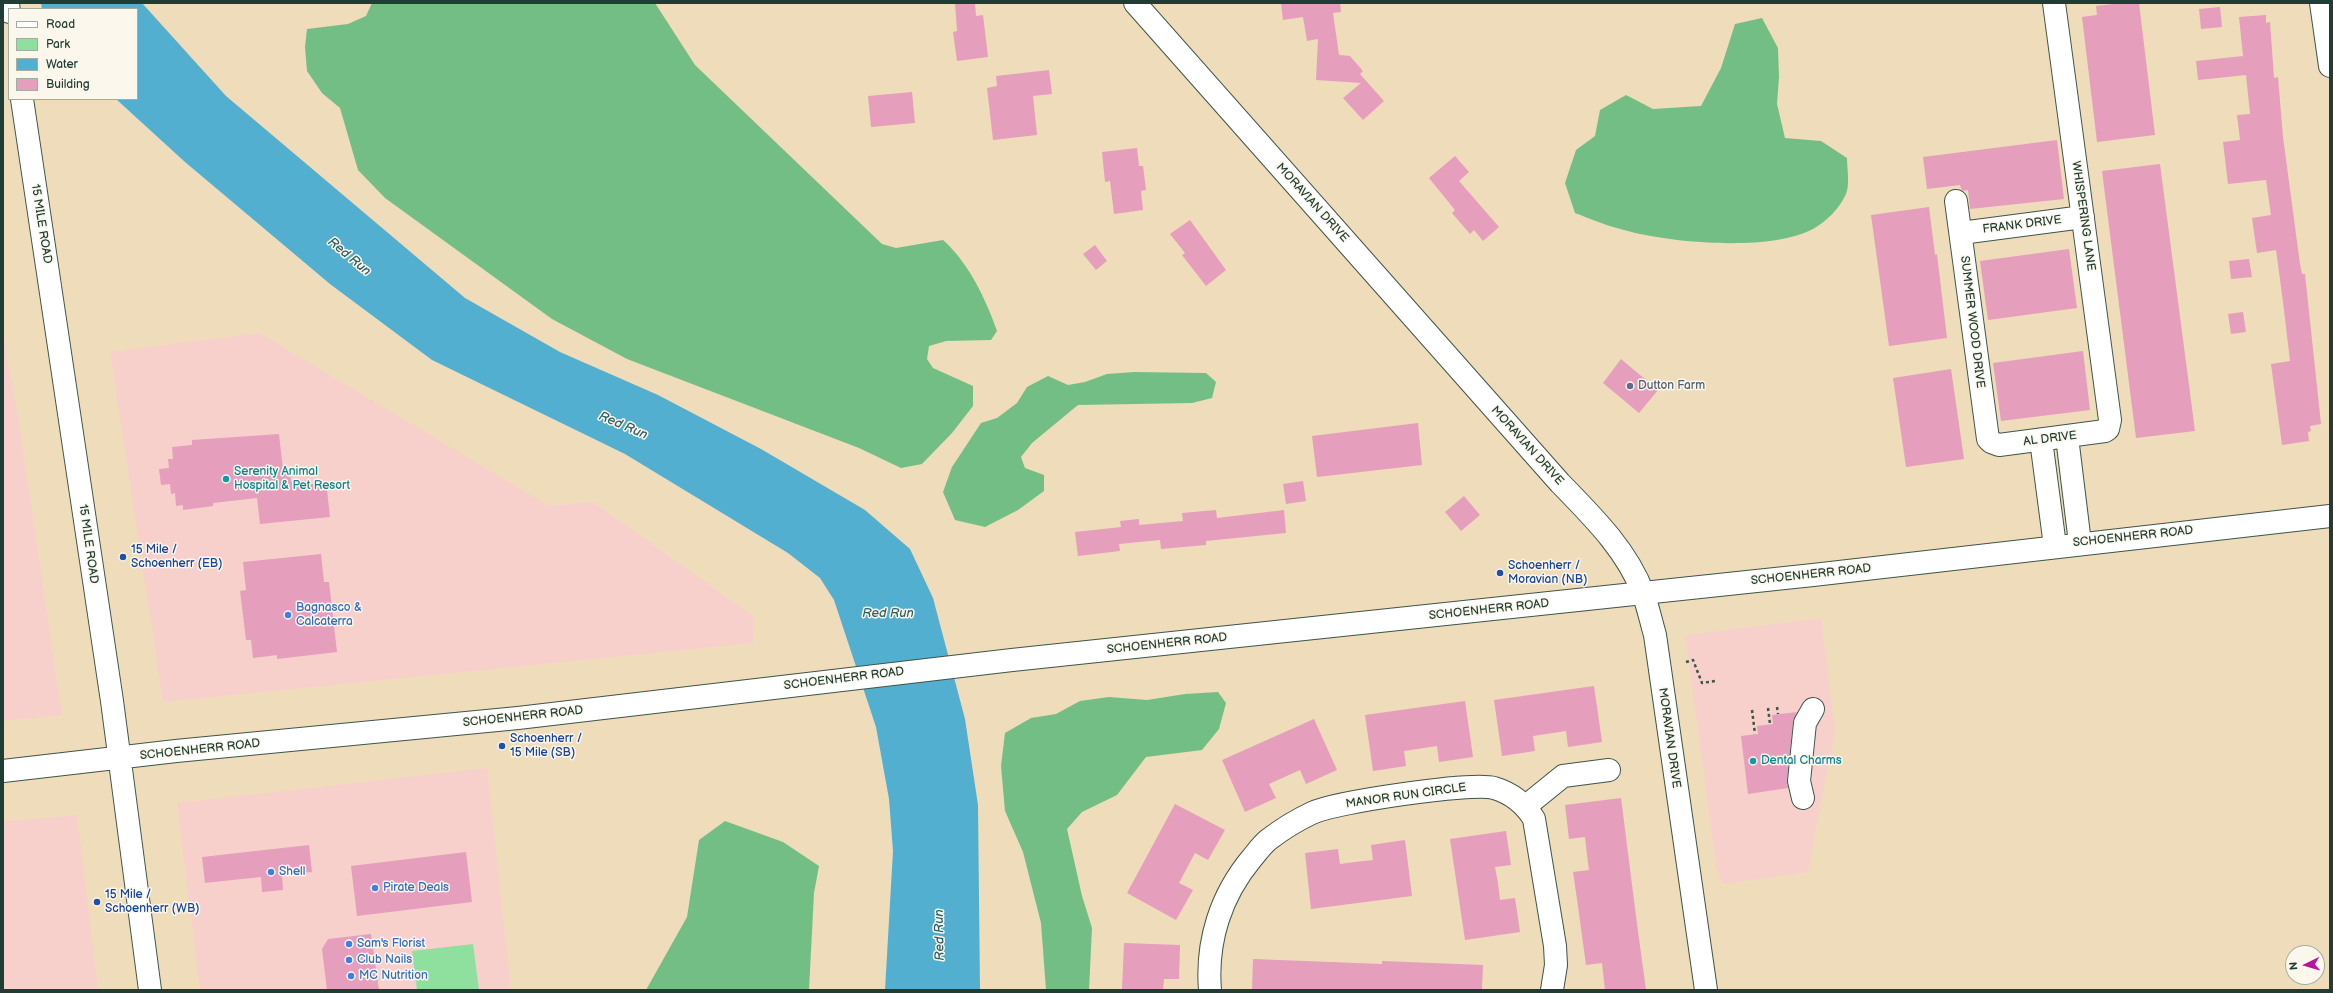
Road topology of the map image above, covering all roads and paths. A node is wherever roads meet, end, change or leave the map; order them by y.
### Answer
1 (1136, 3) edge
2 (2054, 3) edge
3 (2322, 3) edge
4 (2330, 66) edge
5 (22, 100) edge
6 (1956, 201) dead end
7 (2083, 217) junction
8 (1961, 233) junction
9 (2108, 429) joint
10 (2067, 437) junction
11 (2041, 440) junction
12 (1991, 442) joint
13 (2330, 516) edge
14 (2080, 543) junction
15 (2055, 546) junction
16 (1643, 593) junction
17 (1686, 662) dead end
18 (1715, 681) dead end
19 (1777, 707) dead end
20 (1768, 708) dead end
21 (1813, 709) dead end
22 (1752, 710) dead end
23 (1778, 714) dead end
24 (1770, 724) dead end
25 (1755, 734) dead end
26 (120, 758) junction
27 (1609, 770) dead end
28 (3, 771) edge
29 (1803, 798) dead end
30 (1526, 806) junction
31 (150, 990) edge
32 (1210, 990) edge
33 (1552, 990) edge
34 (1706, 990) edge

1 - 16 main road, MORAVIAN DRIVE
2 - 7 main road, WHISPERING LANE
3 - 4 main road
5 - 26 main road, 15 MILE ROAD
6 - 8 main road, SUMMER WOOD DRIVE
7 - 8 main road, FRANK DRIVE
7 - 9 main road, WHISPERING LANE
8 - 12 main road, SUMMER WOOD DRIVE
9 - 10 main road, AL DRIVE
10 - 11 main road, AL DRIVE
10 - 14 main road
11 - 12 main road, AL DRIVE
11 - 15 main road
13 - 14 main road, SCHOENHERR ROAD
14 - 15 main road, SCHOENHERR ROAD
15 - 16 main road, SCHOENHERR ROAD
16 - 26 main road, SCHOENHERR ROAD
16 - 34 main road, MORAVIAN DRIVE
17 - 18 path
19 - 23 path
20 - 24 path
21 - 29 main road
22 - 25 path
26 - 28 main road, SCHOENHERR ROAD
26 - 31 main road, 15 MILE ROAD
27 - 30 main road
30 - 32 main road, MANOR RUN CIRCLE
30 - 33 main road, MANOR RUN CIRCLE

